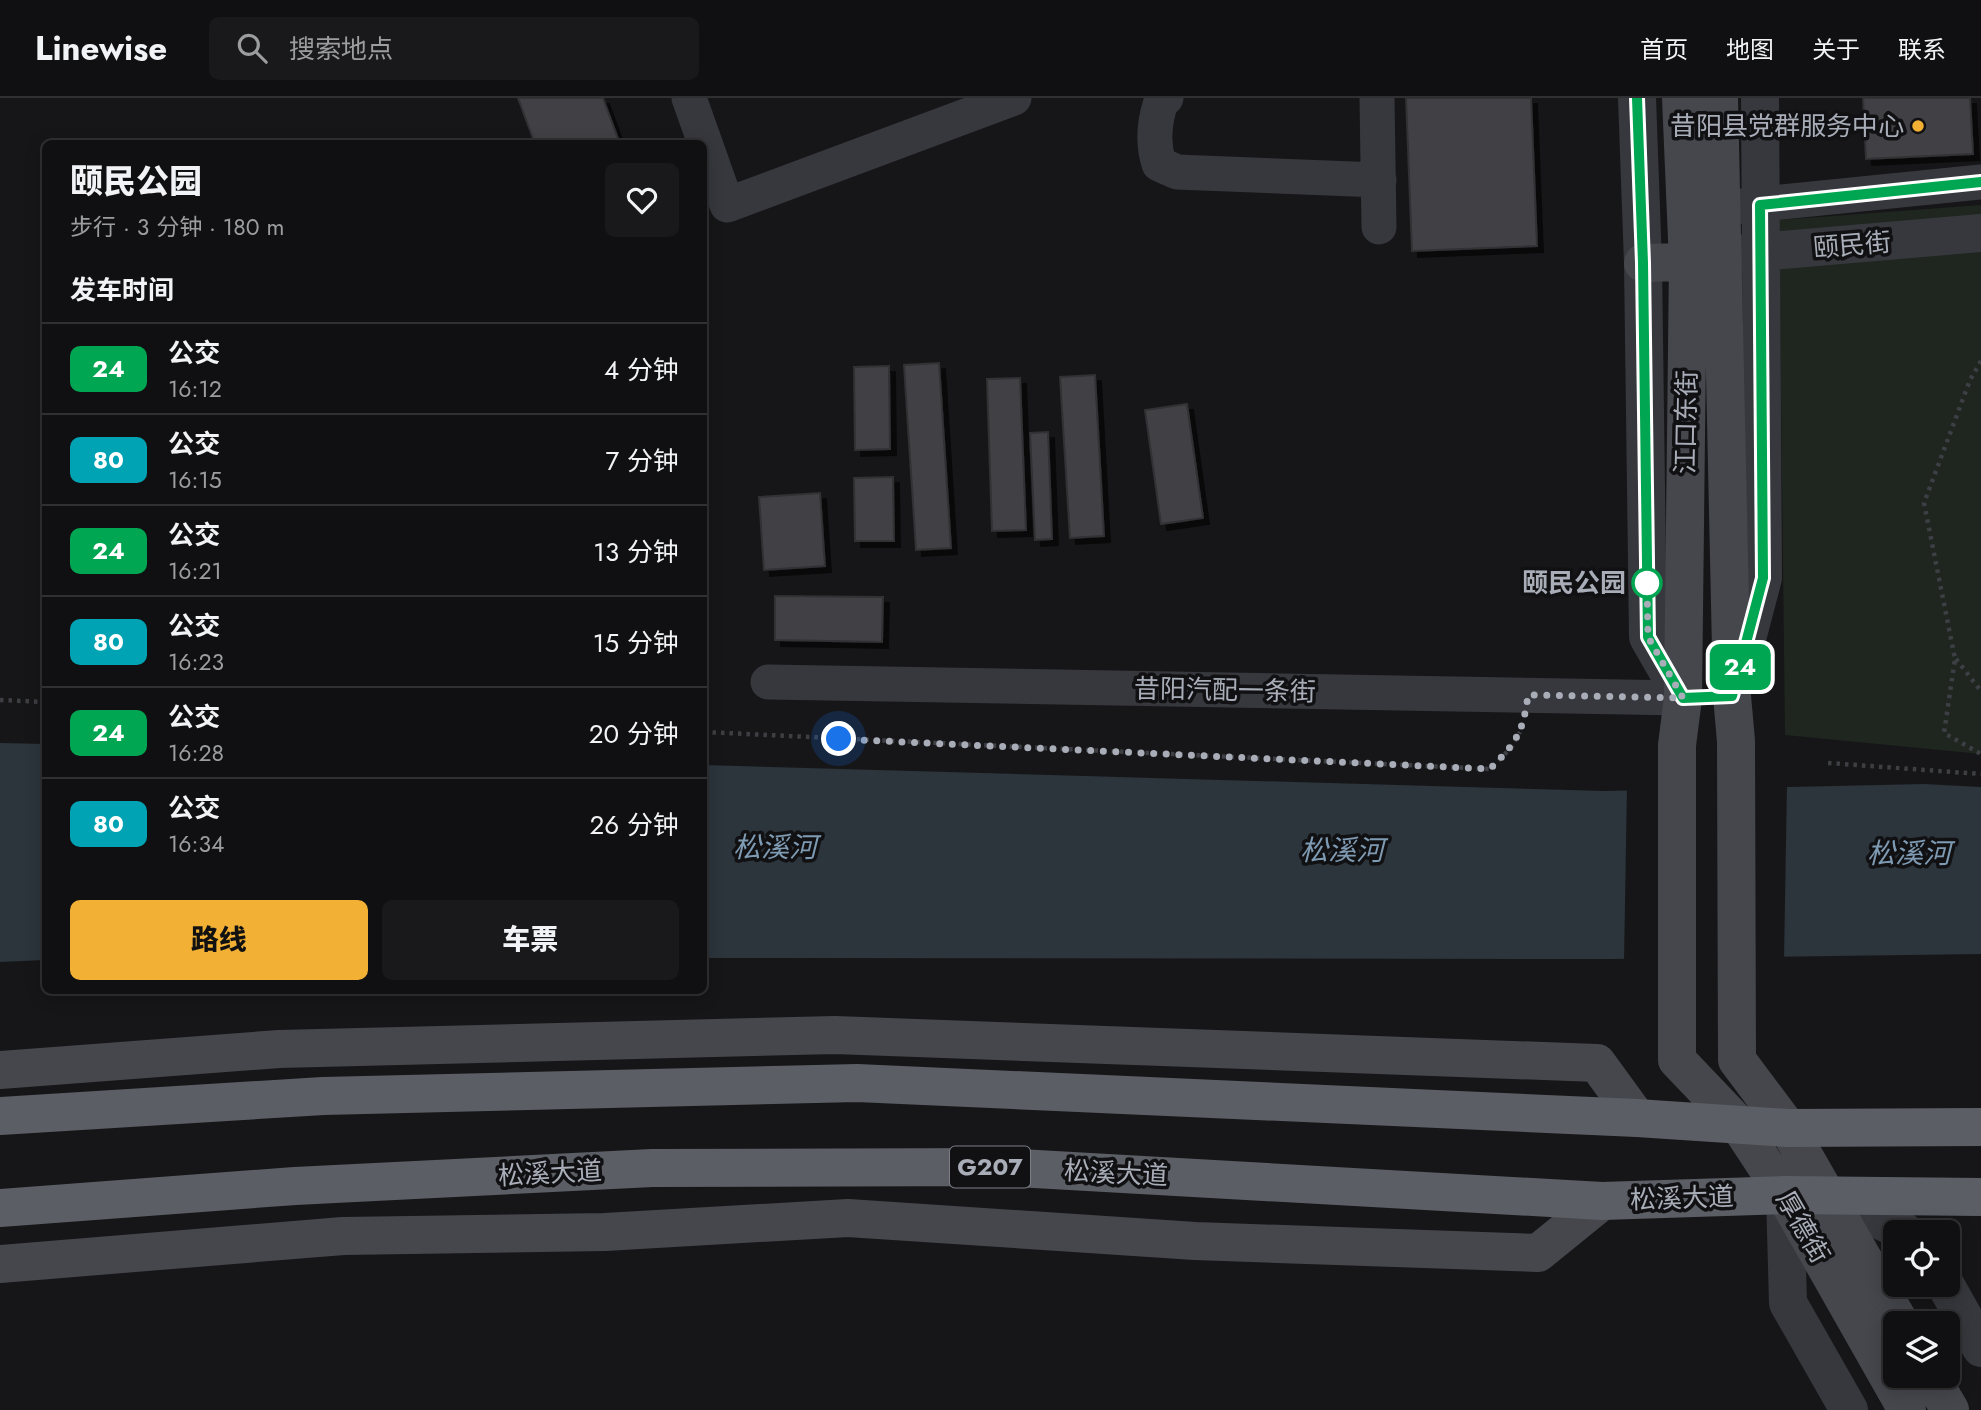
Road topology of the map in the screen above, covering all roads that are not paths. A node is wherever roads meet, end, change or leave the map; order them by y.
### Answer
1 (689, 98) edge
2 (1014, 98) edge
3 (1166, 98) edge
4 (1377, 98) edge
5 (1637, 98) edge
6 (1681, 98) edge
7 (1719, 98) edge
8 (1760, 98) edge
9 (704, 140) edge
10 (707, 149) edge
11 (1379, 180) junction
12 (1981, 182) edge
13 (1760, 205) junction
14 (1721, 208) junction
15 (1380, 227) dead end
16 (1981, 233) edge
17 (1760, 253) junction
18 (1705, 258) junction
19 (1643, 263) junction
20 (768, 682) dead end
21 (1732, 696) junction
22 (1683, 698) junction
23 (1677, 1060) joint
24 (1737, 1060) joint
25 (0, 1070) edge
26 (0, 1116) edge
27 (1637, 1118) junction
28 (1739, 1125) junction
29 (1981, 1127) edge
30 (1788, 1128) junction
31 (1785, 1195) junction
32 (1829, 1197) junction
33 (1602, 1201) junction
34 (1971, 1203) edge
35 (0, 1208) edge
36 (1883, 1222) edge
37 (0, 1264) edge
38 (1952, 1297) edge
39 (1893, 1311) edge
40 (1981, 1348) edge
41 (1937, 1388) edge
42 (1849, 1410) edge
43 (1907, 1410) edge
44 (1950, 1410) edge

1 - 9 street
2 - 10 street
3 - 11 street
4 - 11 street
5 - 19 street
6 - 18 main road, 江口东街
7 - 14 main road, 江口东街
8 - 13 street
11 - 15 street
12 - 13 street
13 - 14 street
13 - 17 street
14 - 18 main road, 江口东街
16 - 17 street, 颐民街
17 - 18 street, 颐民街
17 - 21 street
18 - 19 main road
18 - 21 main road, 江口东街
18 - 22 main road, 江口东街
19 - 22 street
20 - 22 street, 昔阳汽配一条街
21 - 22 main road
21 - 24 main road, 江口东街
22 - 23 main road, 江口东街
23 - 28 main road, 厚德街
24 - 30 main road, 厚德街
25 - 27 main road
26 - 27 highway
27 - 28 highway
28 - 30 highway
28 - 31 main road, 厚德街
29 - 30 highway
30 - 32 main road, 厚德街
31 - 32 highway, 松溪大道 / G207
31 - 33 highway, 松溪大道 / G207
31 - 42 street
31 - 43 main road, 厚德街
32 - 34 highway, 松溪大道 / G207
32 - 36 street
32 - 39 main road, 厚德街
33 - 35 highway, 松溪大道 / G207
33 - 37 main road
38 - 40 street
41 - 44 main road

